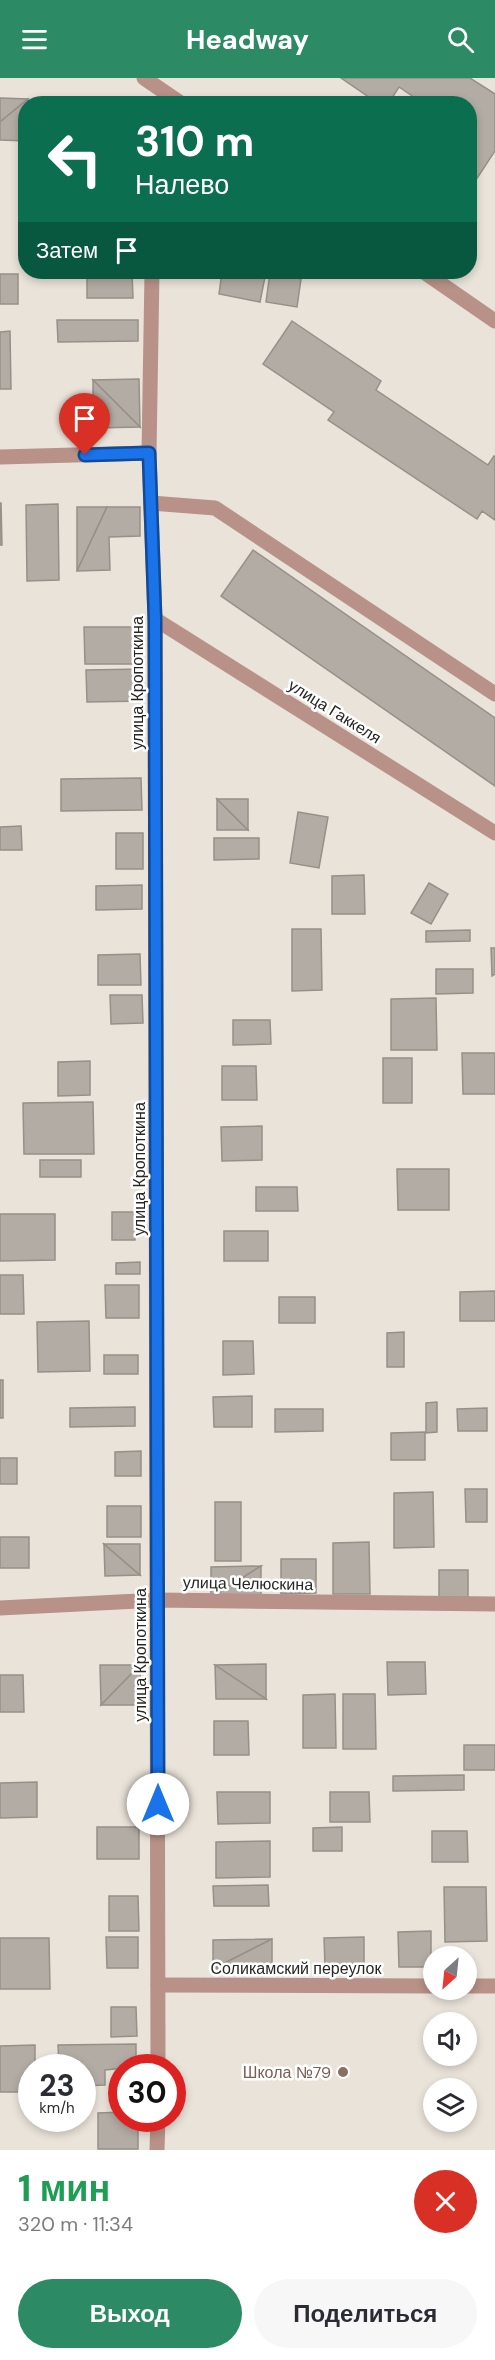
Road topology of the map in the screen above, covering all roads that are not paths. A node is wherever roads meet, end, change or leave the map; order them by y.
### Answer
1 (144, 78) edge
2 (170, 96) edge
3 (152, 279) edge
4 (433, 279) edge
5 (495, 321) edge
6 (149, 453) junction
7 (0, 457) edge
8 (151, 504) junction
9 (155, 619) junction
10 (495, 694) edge
11 (495, 832) edge
12 (158, 1600) junction
13 (495, 1604) edge
14 (0, 1608) edge
15 (158, 1985) junction
16 (423, 1986) edge
17 (477, 1986) edge
18 (495, 1986) edge
19 (158, 2054) edge
20 (158, 2132) edge
21 (158, 2150) edge

1 - 2 street
3 - 6 street, улица Кропоткина
4 - 5 street
6 - 7 street
6 - 8 street, улица Кропоткина
8 - 9 street, улица Кропоткина
8 - 10 street
9 - 11 street, улица Гаккеля
9 - 12 street, улица Кропоткина
12 - 13 street, улица Челюскина
12 - 14 street, улица Челюскина
12 - 15 street, улица Кропоткина
15 - 16 street, Соликамский переулок
15 - 19 street, улица Кропоткина
17 - 18 street
20 - 21 street

